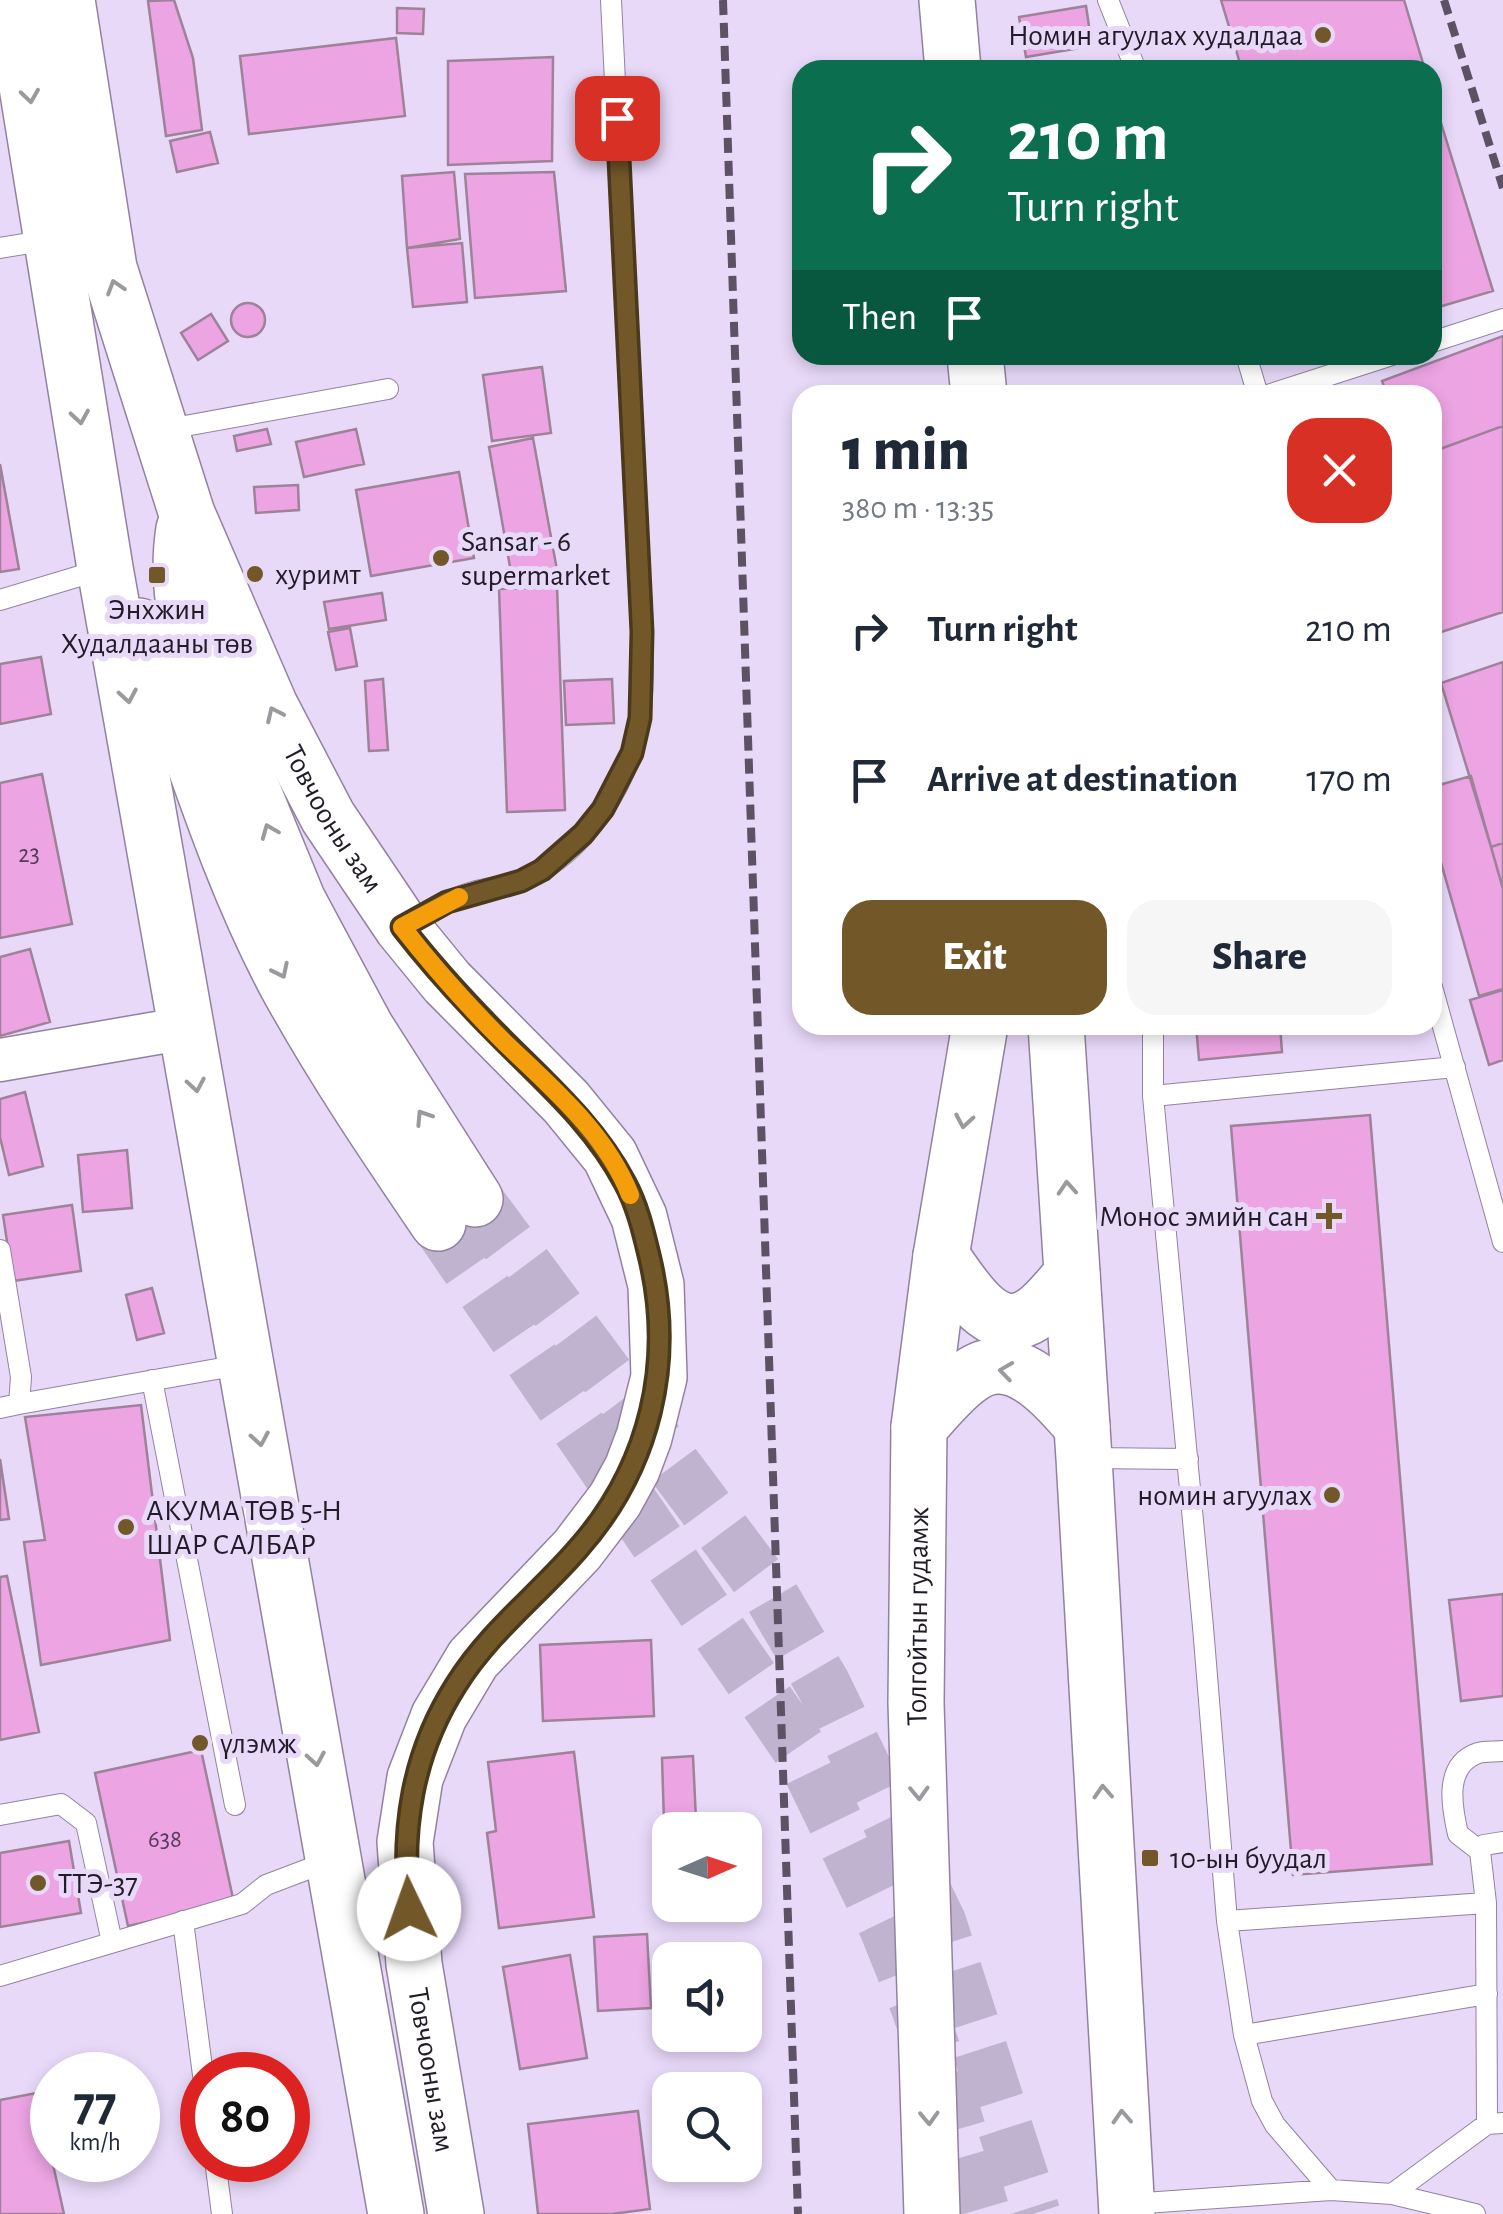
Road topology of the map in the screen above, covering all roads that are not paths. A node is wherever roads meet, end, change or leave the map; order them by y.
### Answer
1 (13, 0) edge
2 (68, 0) edge
3 (611, 0) edge
4 (947, 0) edge
5 (1108, 0) edge
6 (951, 60) edge
7 (1132, 60) edge
8 (25, 244) edge
9 (1503, 319) edge
10 (1442, 339) edge
11 (1361, 365) edge
12 (1299, 385) edge
13 (388, 389) dead end
14 (160, 431) junction
15 (187, 514) junction
16 (108, 584) junction
17 (0, 600) edge
18 (402, 927) junction
19 (1442, 1022) edge
20 (186, 1028) junction
21 (978, 1035) edge
22 (1057, 1035) edge
23 (1153, 1035) edge
24 (0, 1060) edge
25 (1455, 1068) junction
26 (1153, 1096) junction
27 (1503, 1242) edge
28 (0, 1250) edge
29 (941, 1256) junction
30 (1072, 1275) junction
31 (247, 1364) junction
32 (152, 1380) junction
33 (10, 1406) edge
34 (919, 1427) junction
35 (1083, 1442) junction
36 (1188, 1459) junction
37 (1503, 1751) edge
38 (235, 1805) dead end
39 (0, 1815) edge
40 (1503, 1842) edge
41 (1480, 1851) junction
42 (334, 1860) junction
43 (1486, 1903) junction
44 (1226, 1920) junction
45 (183, 1921) junction
46 (112, 1942) junction
47 (1495, 1943) edge
48 (0, 1976) edge
49 (1486, 1994) junction
50 (1244, 2035) junction
51 (1495, 2035) edge
52 (201, 2052) edge
53 (1495, 2123) edge
54 (217, 2182) edge
55 (1331, 2190) junction
56 (1392, 2194) junction
57 (1127, 2209) edge
58 (222, 2214) edge
59 (396, 2214) edge
60 (456, 2214) edge
61 (932, 2214) edge
62 (1475, 2214) edge

1 -> 8 main road, Товчооны зам
14 -> 2 main road, Товчооны зам
3 - 18 lane
4 - 6 main road
5 - 7 lane
8 -> 16 main road, Товчооны зам
9 - 10 lane
11 - 12 lane
13 - 14 lane
14 - 15 main road, Товчооны зам
16 -> 15 main road
18 -> 15 main road, Товчооны зам
16 - 17 lane
16 -> 20 main road, Товчооны зам
18 - 60 main road, Товчооны зам
19 - 25 lane
20 - 24 street
20 -> 31 main road, Товчооны зам
21 -> 29 main road, Толгойтын гудамж
30 -> 22 main road
23 - 26 lane
25 - 26 lane
25 - 27 lane
26 - 36 lane
28 - 33 lane
29 - 30 main road
29 - 34 main road, Толгойтын гудамж
30 - 35 main road
31 - 32 lane
31 -> 42 main road, Товчооны зам
32 - 33 lane
32 - 38 lane
35 -> 34 main road
34 -> 61 main road, Толгойтын гудамж
35 - 36 lane
57 -> 35 main road
36 - 44 lane
37 - 41 lane
39 - 46 lane
40 - 41 lane
41 - 43 lane
42 - 45 lane
42 - 59 main road, Товчооны зам
43 - 44 lane
43 - 47 lane
44 - 50 lane
45 - 46 lane
45 - 52 lane
46 - 48 lane
47 - 49 lane
49 - 50 lane
49 - 51 lane
50 - 55 lane
51 - 53 lane
53 - 56 lane
54 - 58 lane
55 - 56 lane
55 - 57 lane
56 - 62 lane

